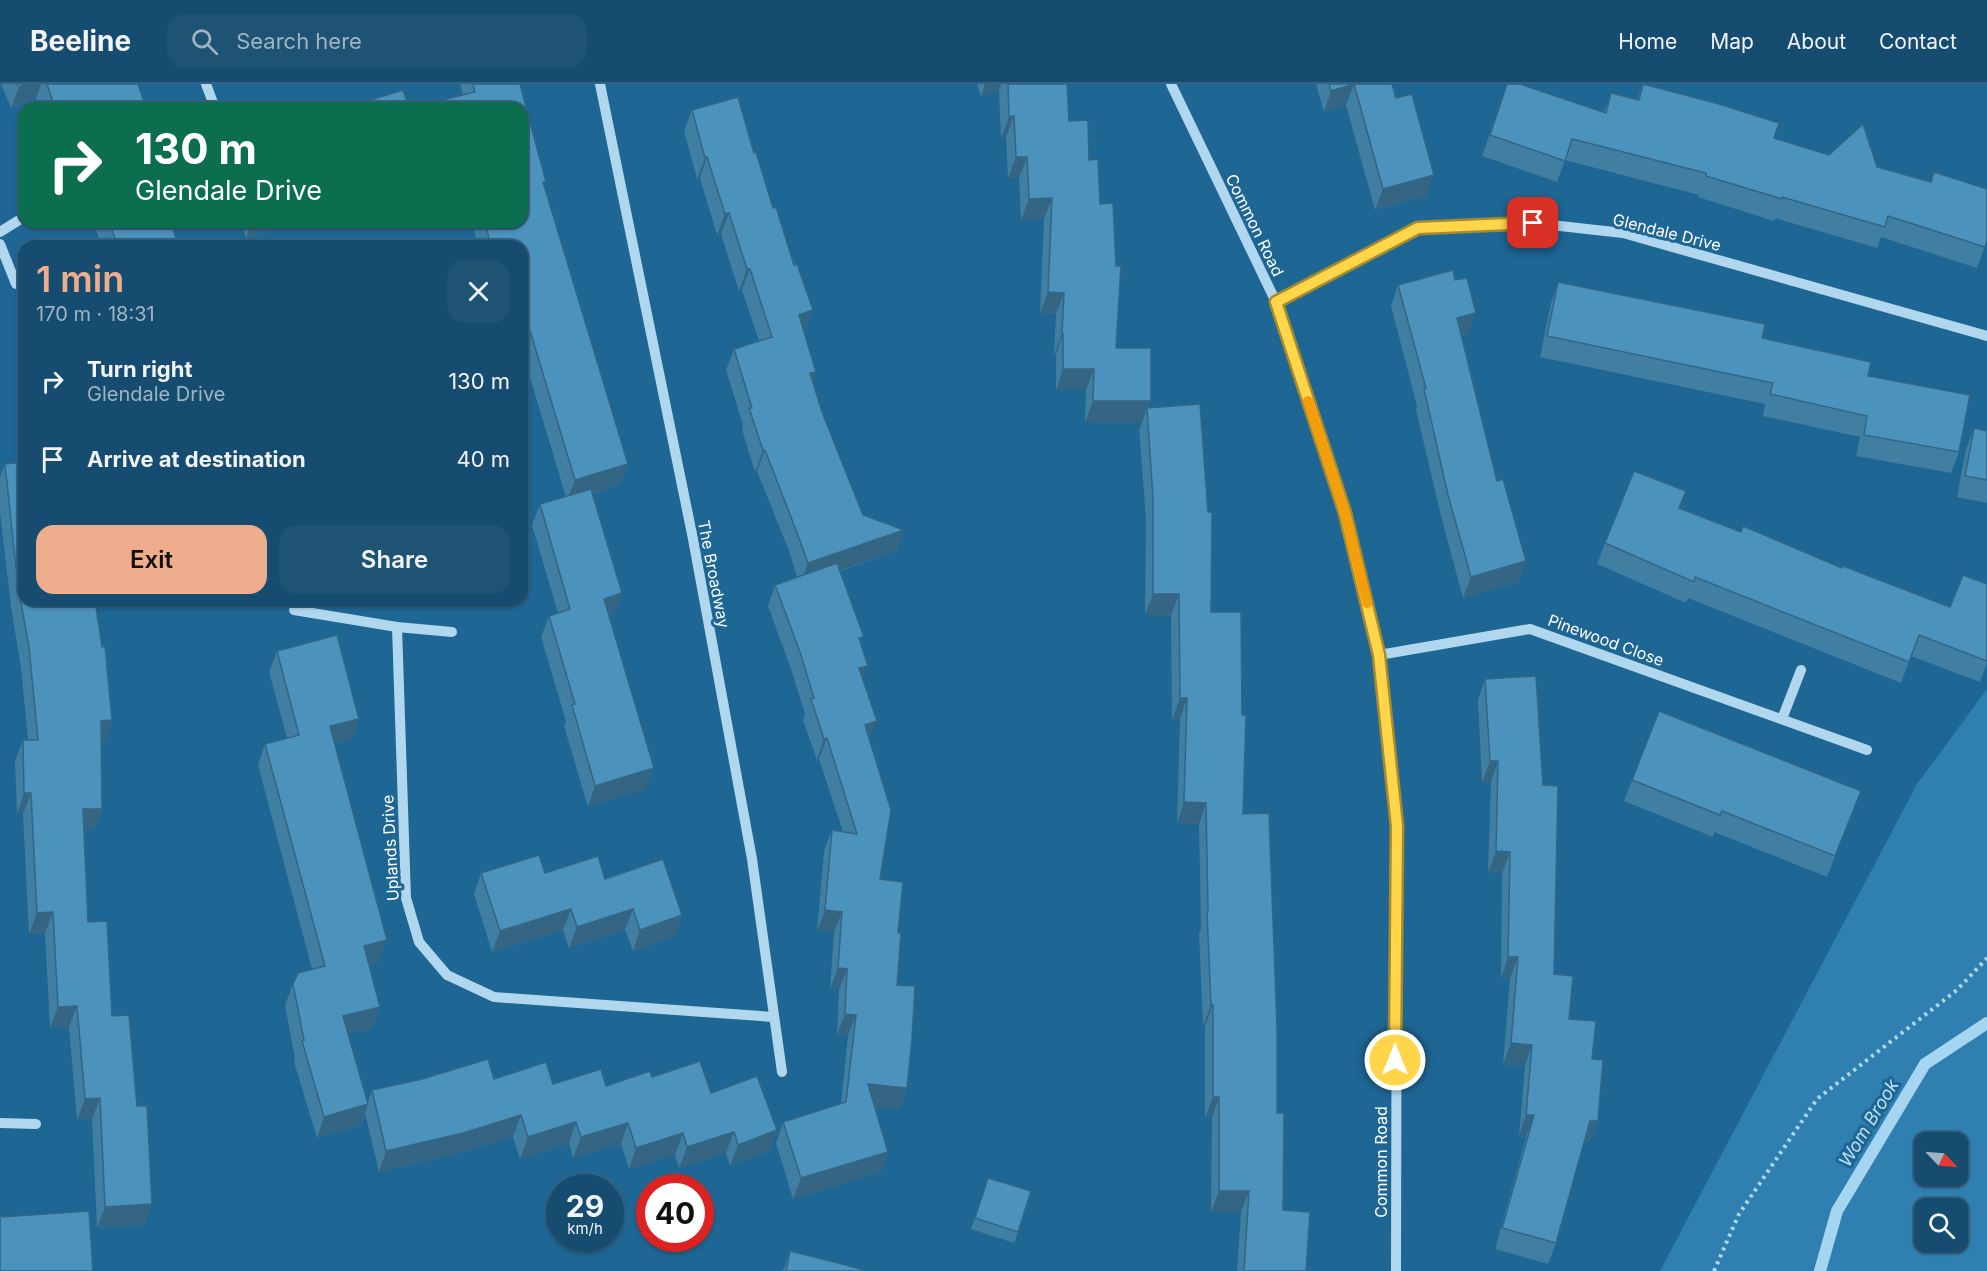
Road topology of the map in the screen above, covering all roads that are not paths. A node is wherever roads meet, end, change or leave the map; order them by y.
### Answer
1 (206, 84) edge
2 (600, 84) edge
3 (1171, 84) edge
4 (213, 102) edge
5 (18, 221) edge
6 (0, 232) edge
7 (0, 244) edge
8 (16, 284) dead end
9 (1276, 302) junction
10 (1987, 336) edge
11 (294, 610) dead end
12 (397, 627) junction
13 (452, 632) dead end
14 (1379, 655) junction
15 (1801, 670) dead end
16 (1782, 719) junction
17 (1867, 750) dead end
18 (773, 1017) junction
19 (782, 1072) dead end
20 (0, 1123) edge
21 (36, 1124) dead end
22 (1396, 1271) edge

1 - 4 street
2 - 18 street, The Broadway
3 - 9 street, Common Road
5 - 6 street
7 - 8 street
9 - 10 street, Glendale Drive
9 - 14 street, Common Road
11 - 12 street
12 - 13 street
12 - 18 street, Uplands Drive
14 - 16 street, Pinewood Close
14 - 22 street, Common Road
15 - 16 street
16 - 17 street, Pinewood Close
18 - 19 street, The Broadway
20 - 21 street

